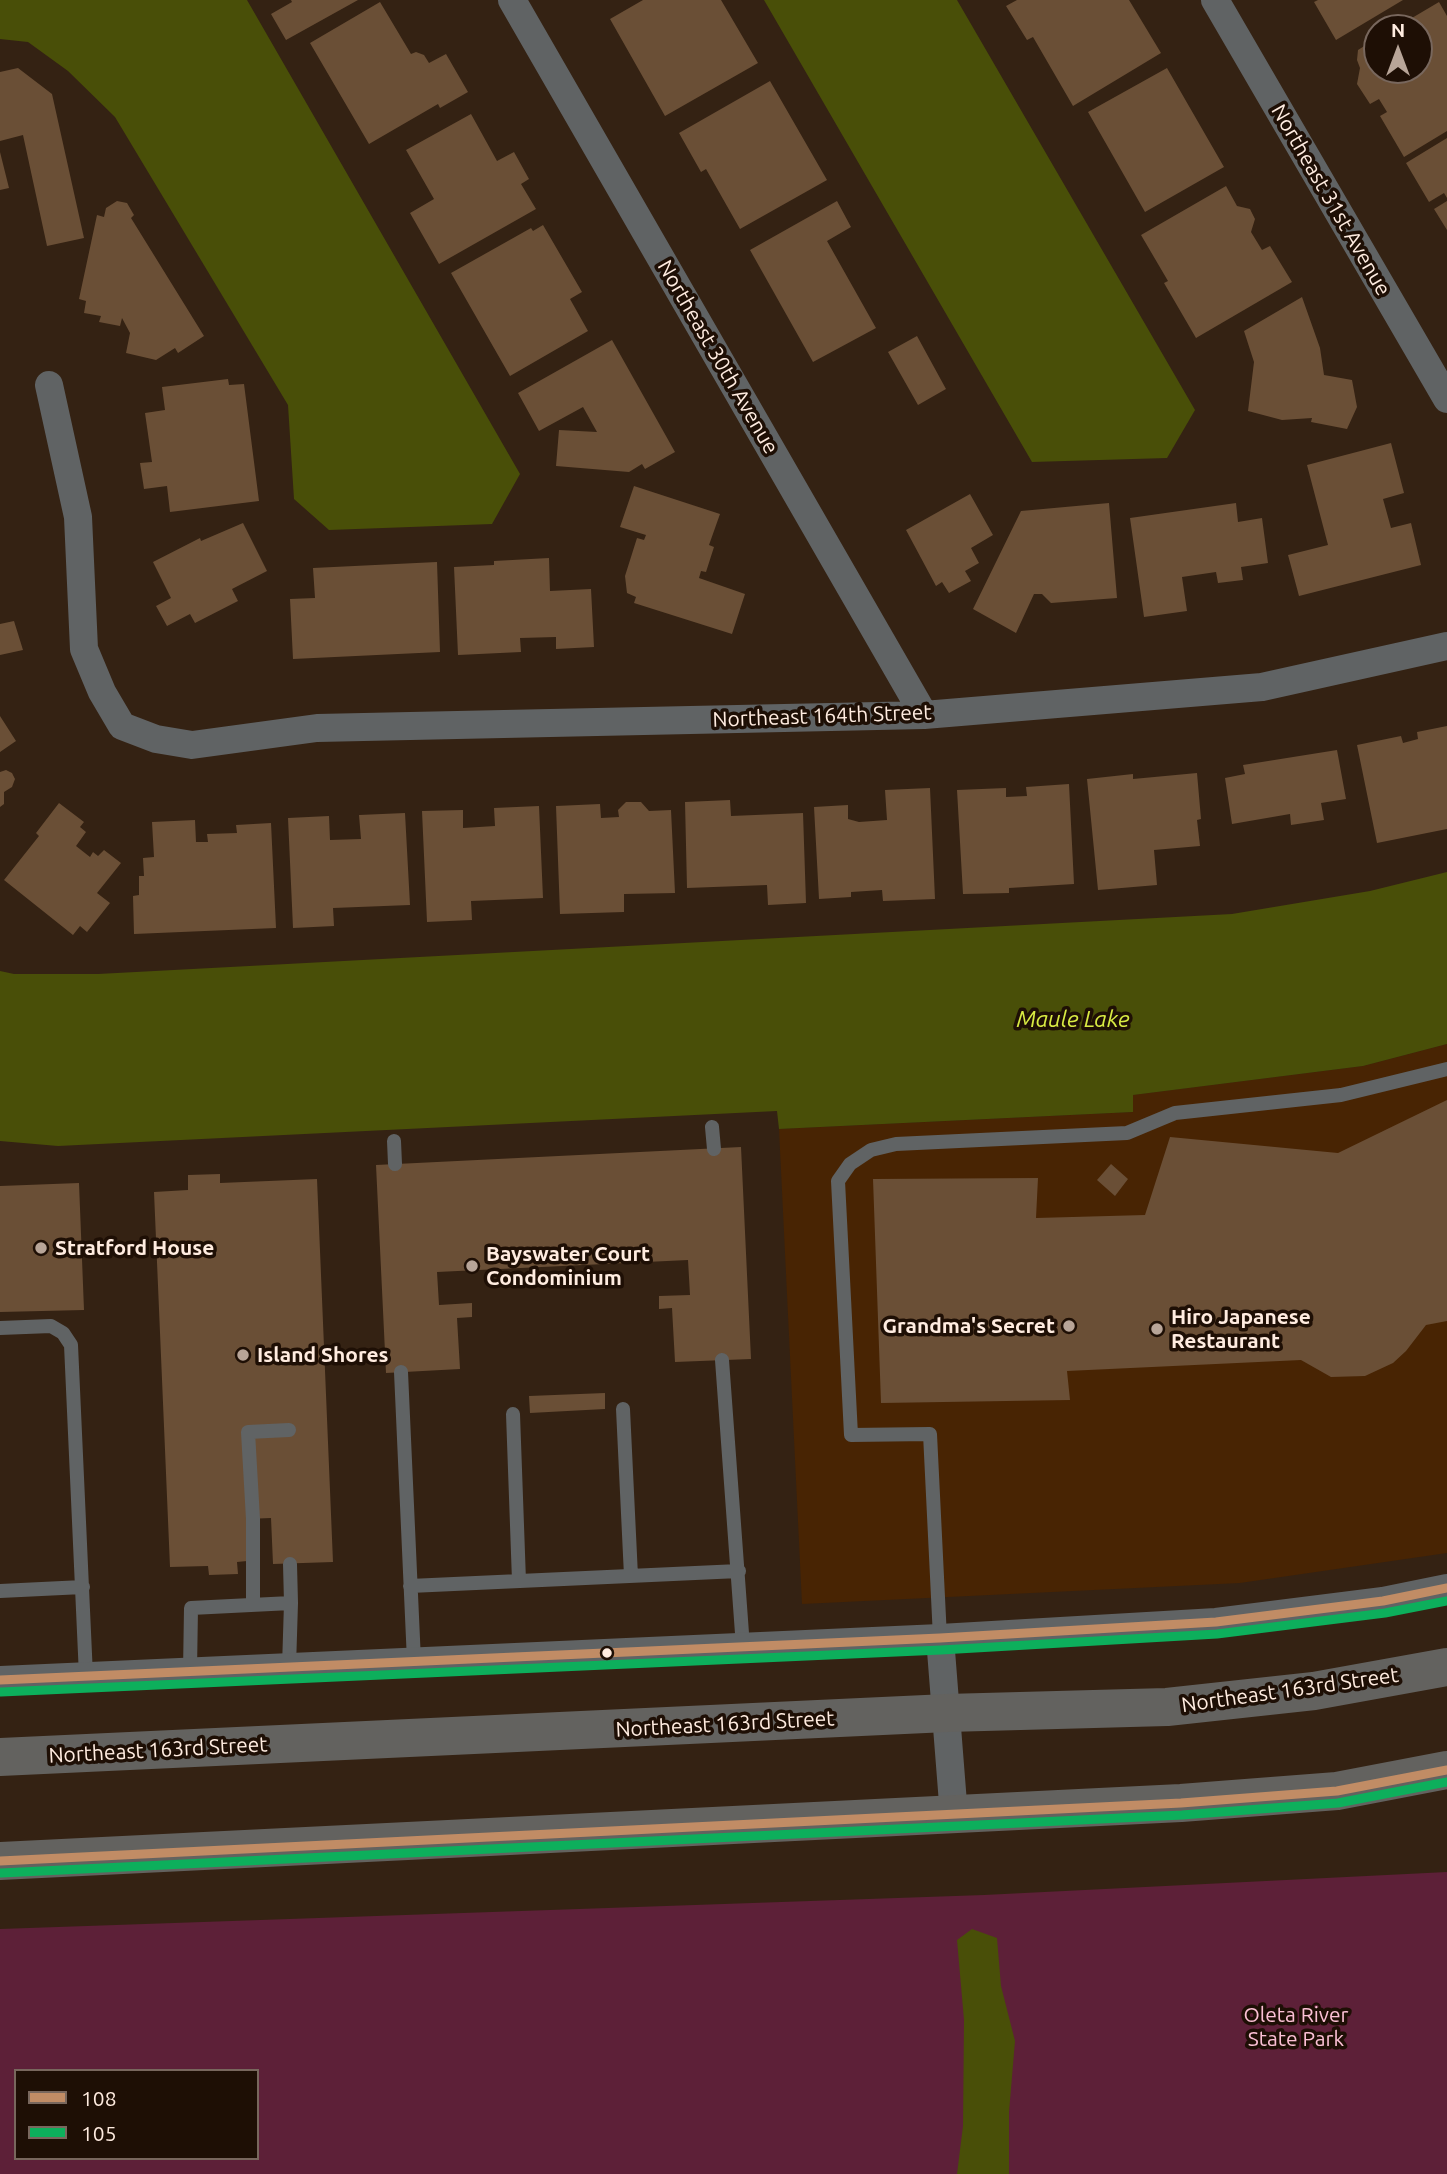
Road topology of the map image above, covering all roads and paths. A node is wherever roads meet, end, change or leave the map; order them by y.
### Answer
1 (512, 0) edge
2 (1215, 0) edge
3 (49, 385) dead end
4 (1447, 399) edge
5 (1447, 646) edge
6 (924, 715) junction
7 (1447, 1069) edge
8 (712, 1127) dead end
9 (394, 1141) dead end
10 (714, 1149) dead end
11 (395, 1164) dead end
12 (0, 1328) edge
13 (722, 1360) dead end
14 (401, 1373) dead end
15 (623, 1409) dead end
16 (513, 1414) dead end
17 (289, 1430) dead end
18 (290, 1564) dead end
19 (739, 1571) junction
20 (631, 1576) junction
21 (519, 1581) junction
22 (410, 1586) junction
23 (83, 1587) junction
24 (1447, 1588) edge
25 (0, 1591) edge
26 (291, 1603) junction
27 (253, 1605) junction
28 (940, 1638) junction
29 (743, 1647) junction
30 (414, 1661) junction
31 (289, 1667) junction
32 (1447, 1667) edge
33 (190, 1671) junction
34 (86, 1676) junction
35 (0, 1679) edge
36 (947, 1713) junction
37 (0, 1757) edge
38 (1447, 1770) edge
39 (954, 1816) junction
40 (0, 1861) edge

1 - 6 street, Northeast 30th Avenue
2 - 4 street, Northeast 31st Avenue
3 - 6 street, Northeast 164th Street
5 - 6 street, Northeast 164th Street
7 - 28 lane
8 - 10 lane
9 - 11 lane
12 - 23 lane
13 - 19 lane
14 - 22 lane
15 - 20 lane
16 - 21 lane
17 - 27 lane
18 - 26 lane
19 - 20 lane
19 - 29 lane
20 - 21 lane
21 - 22 lane
22 - 30 lane
23 - 25 lane
23 - 34 lane
24 - 28 street
26 - 27 lane
26 - 31 lane
27 - 33 lane
28 - 29 street
28 - 36 street
29 - 30 street
30 - 31 street
31 - 33 street
32 - 36 main road, Northeast 163rd Street
33 - 34 street
34 - 35 street
36 - 37 main road, Northeast 163rd Street
36 - 39 street
38 - 39 main road
39 - 40 main road

